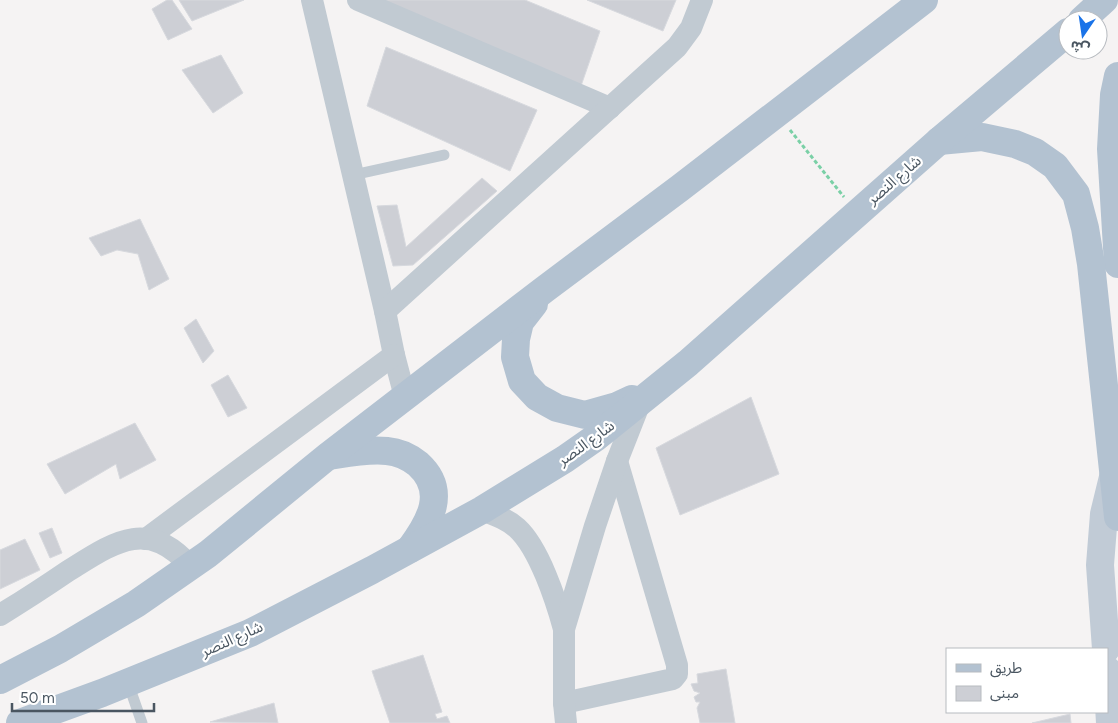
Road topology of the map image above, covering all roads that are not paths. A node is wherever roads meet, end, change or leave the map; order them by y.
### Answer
1 (312, 0) edge
2 (358, 0) edge
3 (702, 0) edge
4 (924, 0) edge
5 (1104, 0) edge
6 (1093, 10) edge
7 (1058, 40) edge
8 (1118, 76) edge
9 (610, 108) junction
10 (939, 141) junction
11 (444, 155) dead end
12 (353, 175) junction
13 (1118, 264) edge
14 (545, 288) junction
15 (385, 311) junction
16 (394, 355) junction
17 (649, 394) junction
18 (405, 397) junction
19 (328, 456) junction
20 (617, 461) junction
21 (1114, 476) junction
22 (482, 510) junction
23 (1118, 517) edge
24 (146, 539) junction
25 (409, 550) junction
26 (190, 566) junction
27 (0, 615) edge
28 (564, 629) junction
29 (1106, 648) edge
30 (0, 680) edge
31 (128, 683) junction
32 (1108, 688) edge
33 (565, 713) edge
34 (20, 723) edge
35 (142, 723) edge
36 (1110, 723) edge

1 - 12 street
2 - 9 street
3 - 9 street
4 - 14 main road
5 - 6 main road
7 - 10 main road, شارع النصر
8 - 13 main road
9 - 15 street
10 - 17 main road, شارع النصر
10 - 21 main road
11 - 12 lane
12 - 15 street
14 - 17 main road
14 - 18 main road
15 - 16 street
16 - 18 street
16 - 24 street
17 - 20 street
17 - 22 main road, شارع النصر
18 - 19 main road
19 - 25 main road
19 - 26 main road
20 - 28 street
20 - 33 street
21 - 23 main road
21 - 29 main road
22 - 25 main road, شارع النصر
22 - 28 street
24 - 26 street
24 - 27 street
25 - 31 main road, شارع النصر
26 - 30 main road
28 - 33 street
31 - 34 main road, شارع النصر
31 - 35 lane
32 - 36 main road

